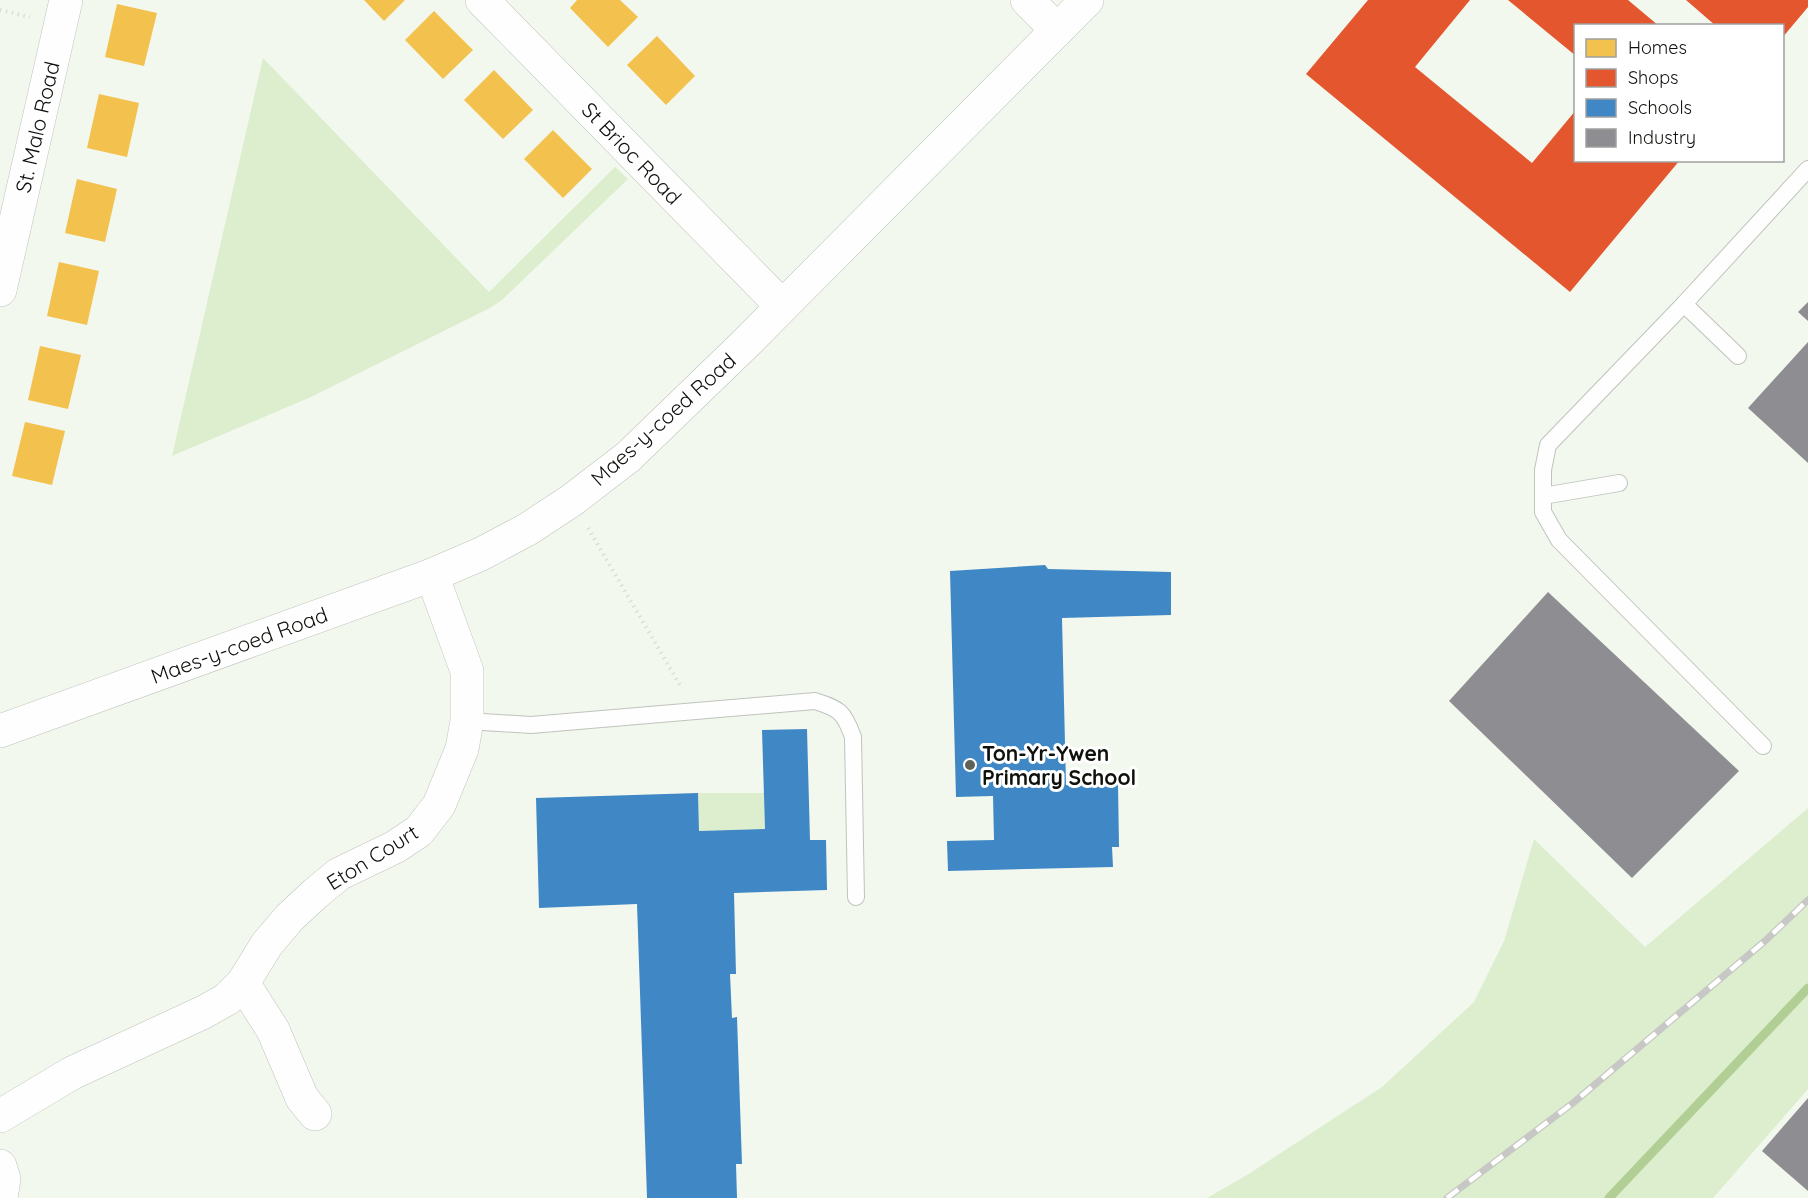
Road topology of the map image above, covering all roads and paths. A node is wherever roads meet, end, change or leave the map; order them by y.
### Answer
1 (66, 0) edge
2 (482, 0) edge
3 (1027, 0) edge
4 (1087, 0) edge
5 (1057, 30) junction
6 (1808, 169) edge
7 (0, 290) edge
8 (1684, 304) junction
9 (782, 306) junction
10 (1738, 356) dead end
11 (1619, 483) dead end
12 (1544, 496) junction
13 (588, 528) dead end
14 (432, 575) junction
15 (695, 711) junction
16 (467, 721) junction
17 (0, 731) edge
18 (1763, 746) dead end
19 (856, 897) dead end
20 (243, 983) junction
21 (315, 1114) dead end
22 (0, 1116) edge
23 (0, 1166) edge
24 (1, 1198) edge

1 - 7 street, St. Malo Road
2 - 9 street, St Brioc Road
3 - 5 street
4 - 5 street, Maes-y-coed Road
5 - 9 street, Maes-y-coed Road
6 - 8 lane
8 - 10 lane
8 - 12 lane
9 - 14 street, Maes-y-coed Road
11 - 12 lane
12 - 18 lane
13 - 15 path
14 - 16 street, Eton Court
14 - 17 street, Maes-y-coed Road
15 - 16 lane
15 - 19 lane
16 - 20 street, Eton Court
20 - 21 street
20 - 22 street, Eton Court
23 - 24 street

